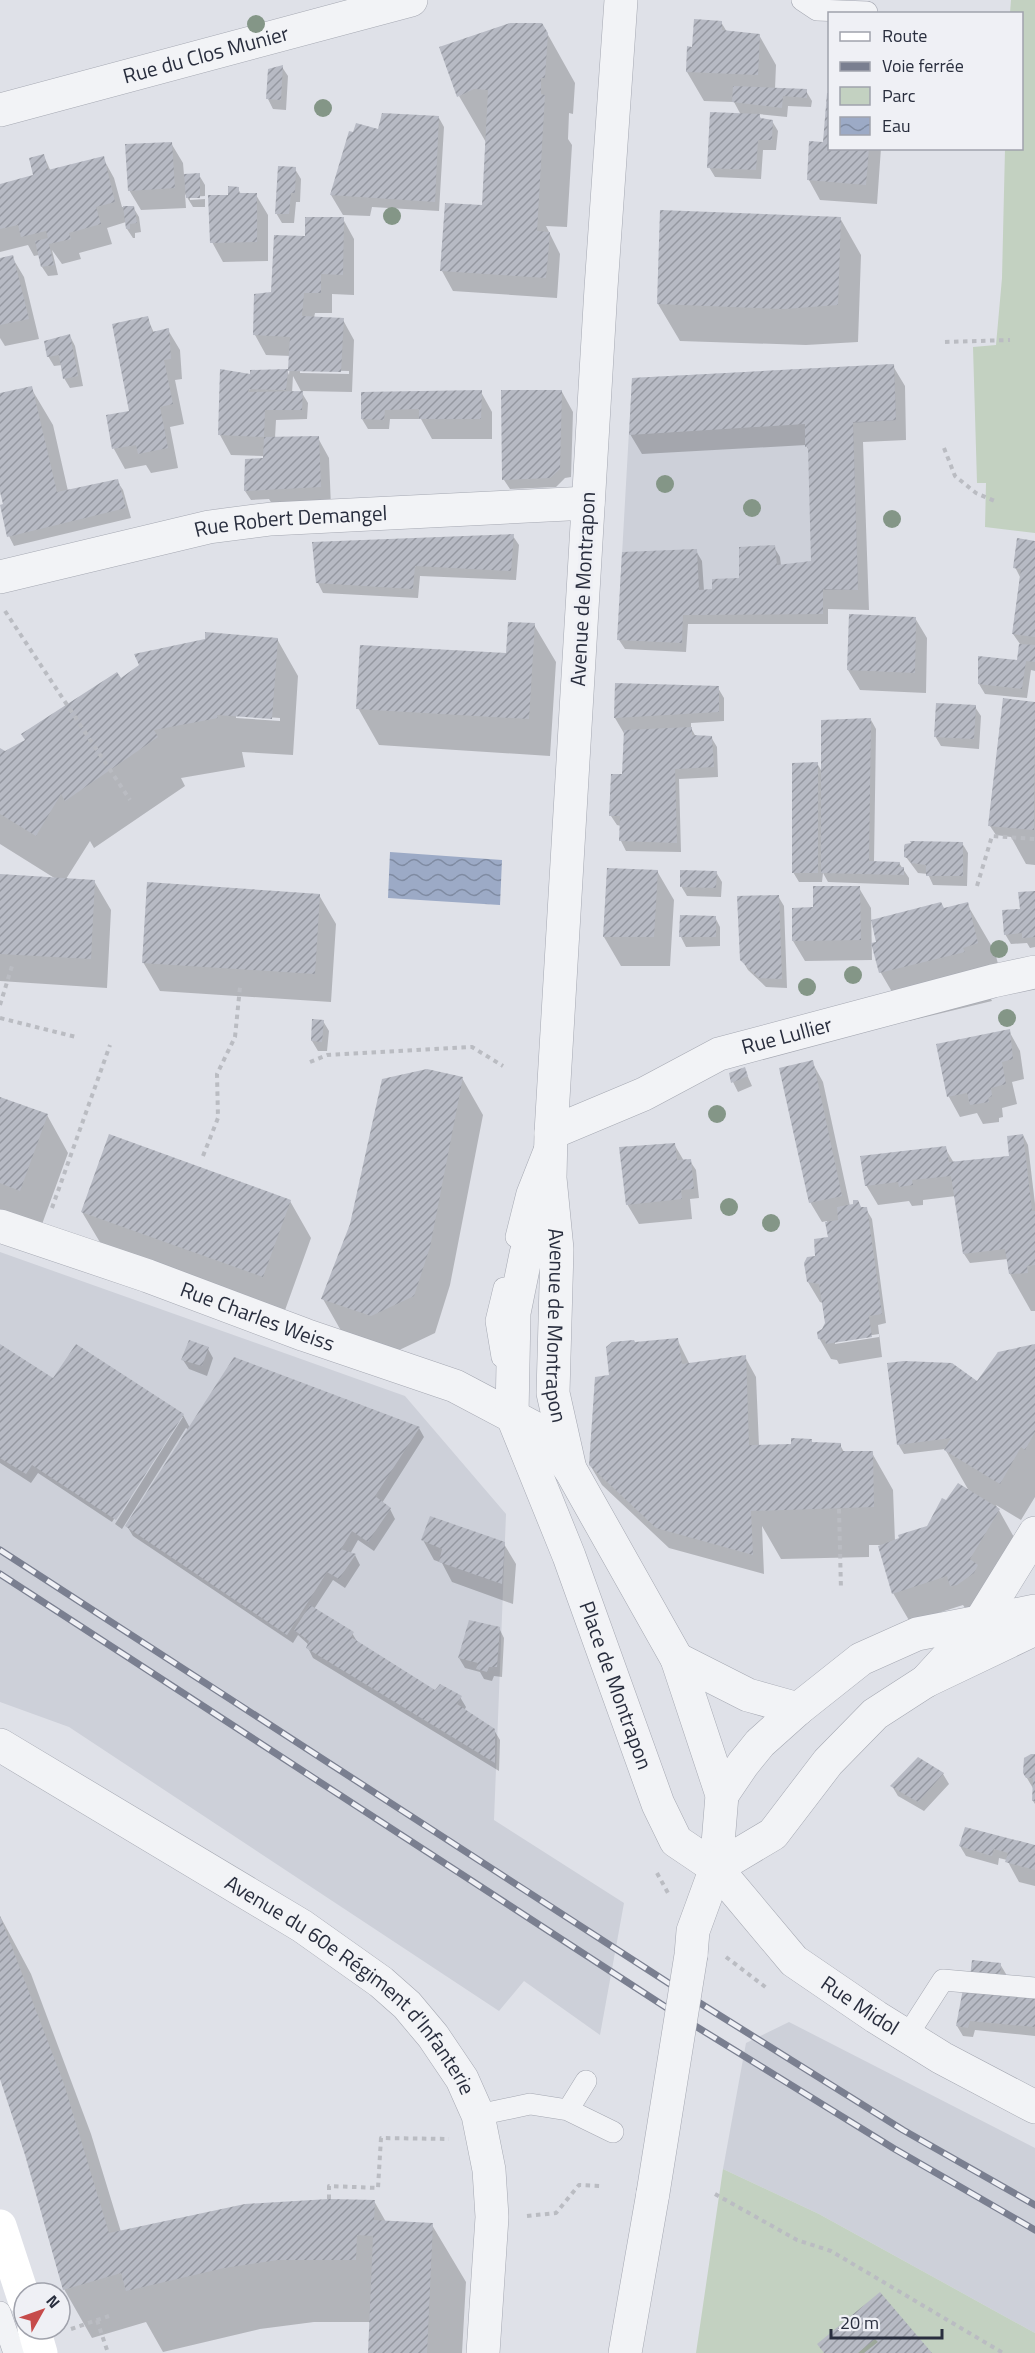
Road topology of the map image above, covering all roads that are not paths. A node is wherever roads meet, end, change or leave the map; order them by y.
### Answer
1 (411, 0) edge
2 (621, 0) edge
3 (802, 0) edge
4 (867, 12) edge
5 (0, 110) edge
6 (588, 503) junction
7 (0, 577) edge
8 (1035, 972) edge
9 (551, 1133) junction
10 (550, 1178) junction
11 (0, 1226) edge
12 (512, 1415) junction
13 (570, 1469) junction
14 (1035, 1533) edge
15 (1035, 1611) edge
16 (980, 1622) junction
17 (1035, 1629) edge
18 (677, 1659) junction
19 (926, 1681) junction
20 (798, 1709) junction
21 (0, 1745) edge
22 (722, 1795) junction
23 (716, 1868) junction
24 (1035, 1988) edge
25 (907, 2036) junction
26 (586, 2081) dead end
27 (1035, 2107) edge
28 (568, 2110) junction
29 (478, 2115) junction
30 (613, 2132) dead end
31 (0, 2226) edge
32 (18, 2281) edge
33 (0, 2312) edge
34 (14, 2353) edge
35 (483, 2353) edge
36 (625, 2353) edge

1 - 5 street, Rue du Clos Munier
2 - 6 street, Avenue de Montrapon
3 - 4 lane
6 - 7 street, Rue Robert Demangel
6 - 9 street, Avenue de Montrapon
8 - 9 street, Rue Lullier
9 - 10 street, Avenue de Montrapon
9 - 12 lane
10 - 12 street, Avenue de Montrapon
10 - 13 street, Avenue de Montrapon
11 - 12 street, Rue Charles Weiss
12 - 13 street, Rue Charles Weiss
12 - 23 street, Place de Montrapon
13 - 18 street
14 - 16 street
15 - 16 street
16 - 19 street
16 - 20 street
17 - 19 street
18 - 20 street
18 - 22 street
19 - 23 street
20 - 22 street
21 - 29 street, Avenue du 60e Régiment d'Infanterie
22 - 23 street
23 - 25 street, Rue Midol
23 - 36 street, bridge
24 - 25 lane
25 - 27 street, Rue Midol
26 - 28 lane
28 - 29 lane
28 - 30 lane
29 - 35 street, Avenue du 60e Régiment d'Infanterie
31 - 32 main road
33 - 34 lane

